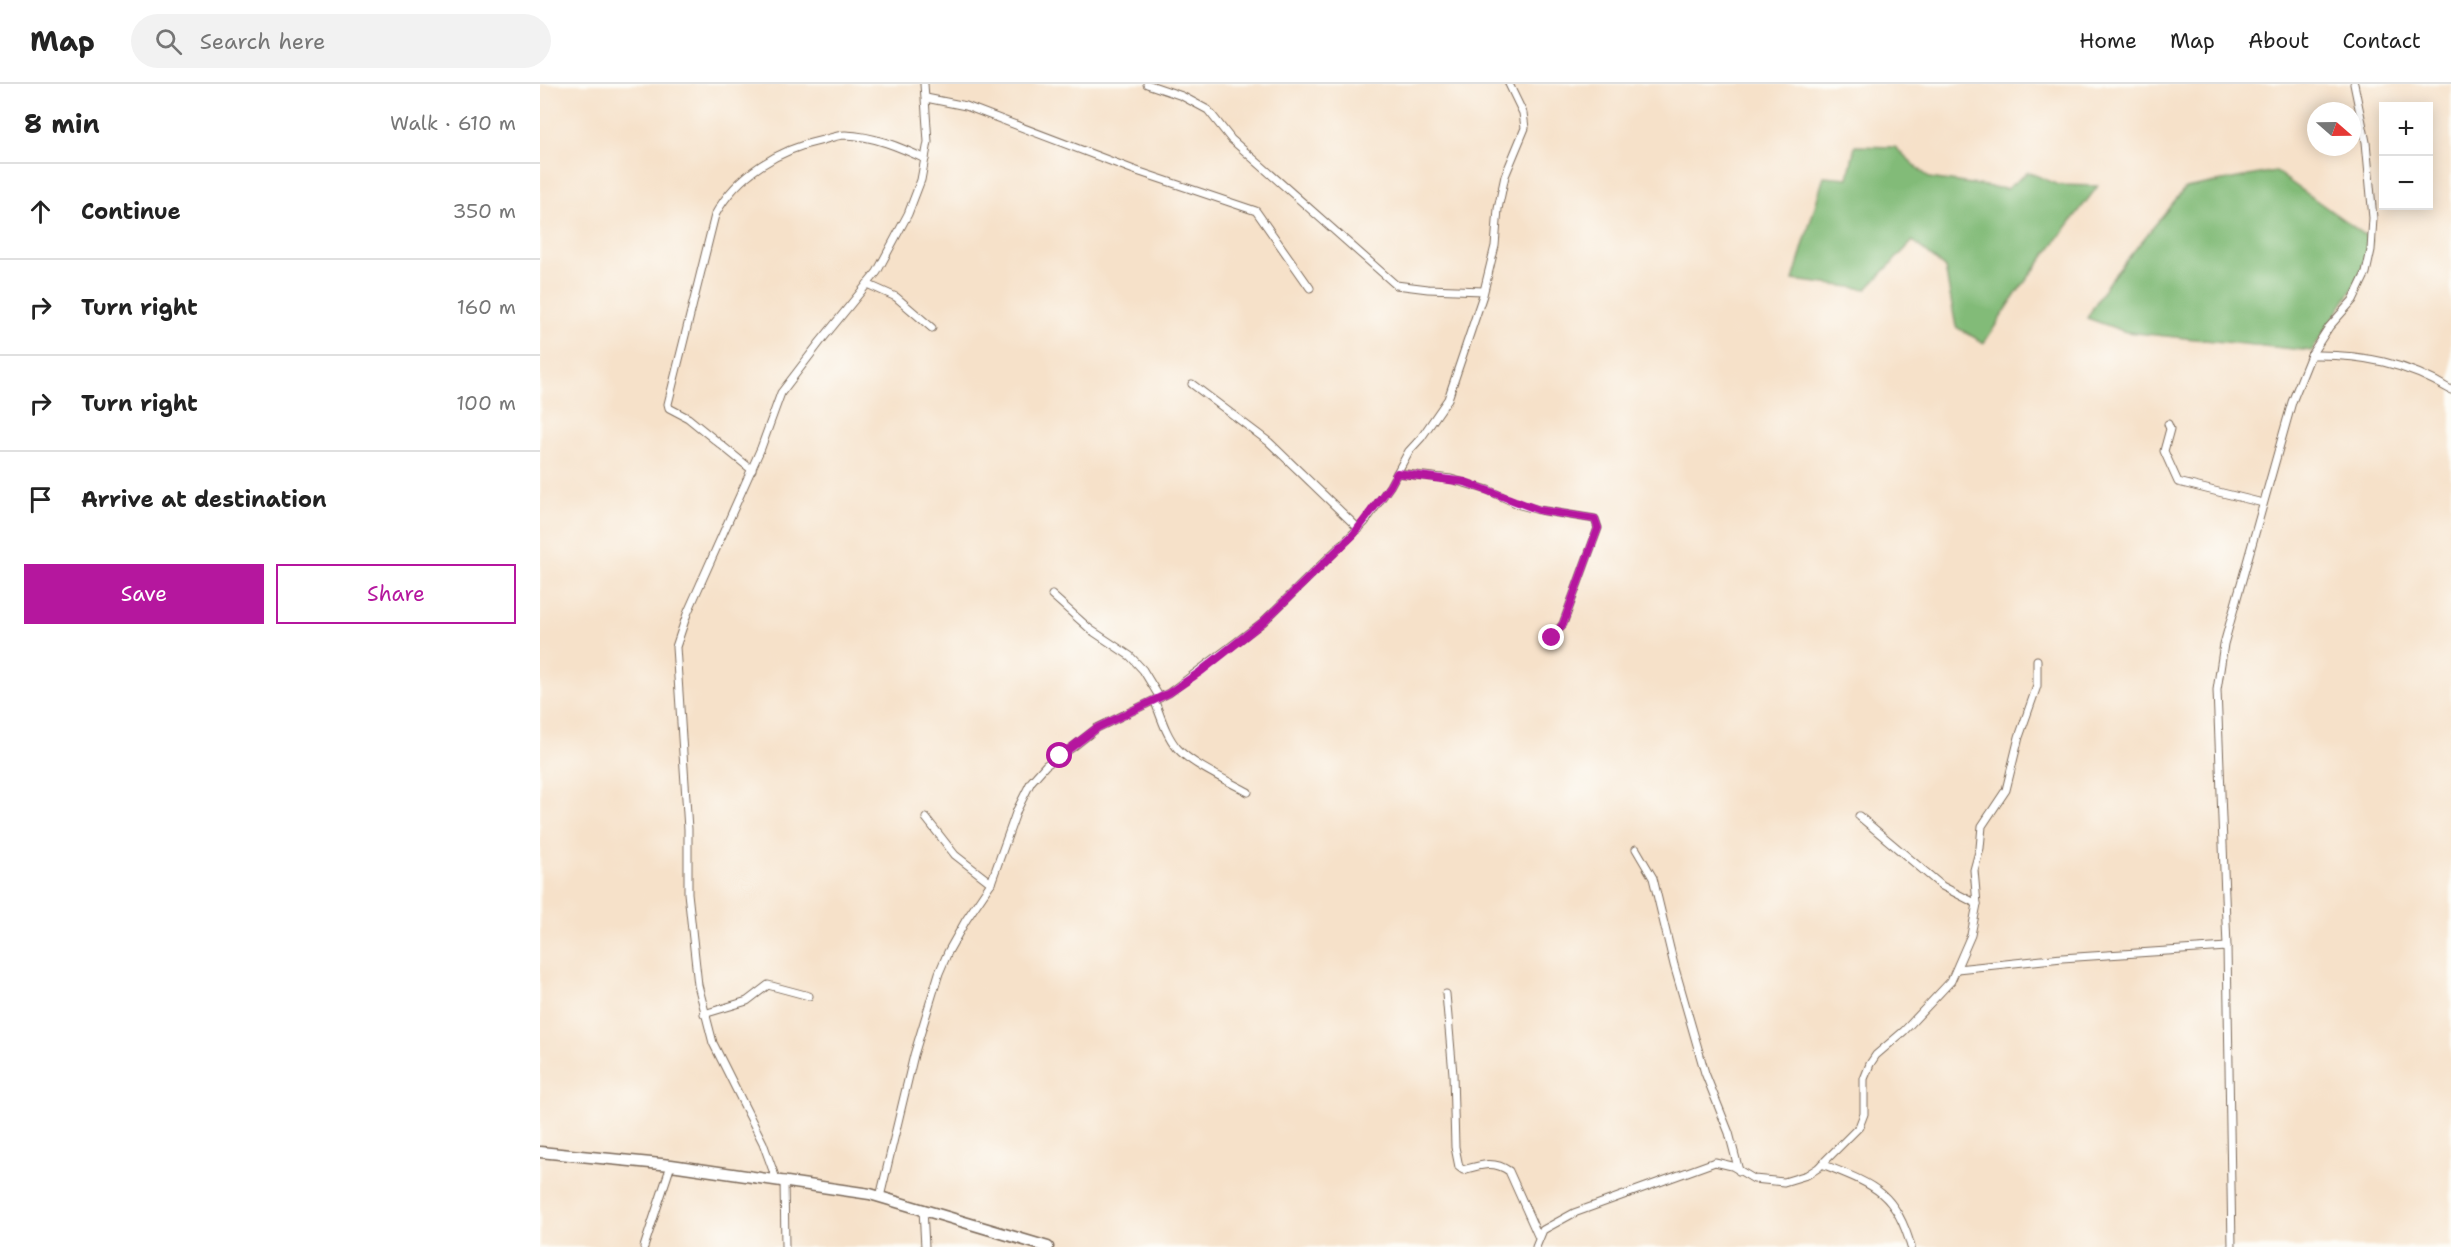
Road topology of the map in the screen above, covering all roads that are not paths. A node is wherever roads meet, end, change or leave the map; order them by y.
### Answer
1 (924, 84) edge
2 (1147, 84) edge
3 (1509, 84) edge
4 (2354, 84) edge
5 (926, 98) junction
6 (925, 159) junction
7 (867, 284) junction
8 (1310, 288) dead end
9 (1483, 291) junction
10 (932, 328) dead end
11 (2311, 356) junction
12 (1192, 384) dead end
13 (2451, 390) edge
14 (2168, 424) dead end
15 (752, 470) junction
16 (1397, 473) junction
17 (2263, 503) junction
18 (1359, 529) junction
19 (1052, 595) dead end
20 (1552, 638) dead end
21 (2037, 660) dead end
22 (1157, 700) junction
23 (1248, 792) dead end
24 (1860, 816) dead end
25 (926, 818) dead end
26 (1636, 849) dead end
27 (991, 884) junction
28 (1977, 904) junction
29 (2227, 947) junction
30 (1957, 969) junction
31 (1446, 994) dead end
32 (809, 996) dead end
33 (704, 1014) junction
34 (540, 1152) edge
35 (1822, 1164) junction
36 (671, 1165) junction
37 (1739, 1171) junction
38 (780, 1180) junction
39 (880, 1197) junction
40 (923, 1209) junction
41 (1539, 1238) junction
42 (644, 1247) edge
43 (785, 1247) edge
44 (925, 1247) edge
45 (1048, 1247) edge
46 (1536, 1247) edge
47 (1911, 1247) edge
48 (2232, 1247) edge

1 - 5 street
2 - 9 street
3 - 9 street
4 - 11 street
5 - 6 street
5 - 8 street
6 - 7 street
6 - 15 street
7 - 10 street
7 - 15 street
9 - 16 street
11 - 13 street
11 - 17 street
12 - 18 street
14 - 17 street
15 - 33 street
16 - 18 street
16 - 20 street
17 - 29 street
18 - 22 street
19 - 22 street
21 - 28 street
22 - 23 street
22 - 27 street
24 - 28 street
25 - 27 street
26 - 37 street
27 - 39 street
28 - 30 street
29 - 30 street
29 - 48 street
30 - 35 street
31 - 41 street
32 - 33 street
33 - 38 street
34 - 36 street
35 - 37 street
35 - 47 street
36 - 38 street
36 - 42 street
37 - 41 street
38 - 39 street
38 - 43 street
39 - 40 street
40 - 44 street
40 - 45 street
41 - 46 street

